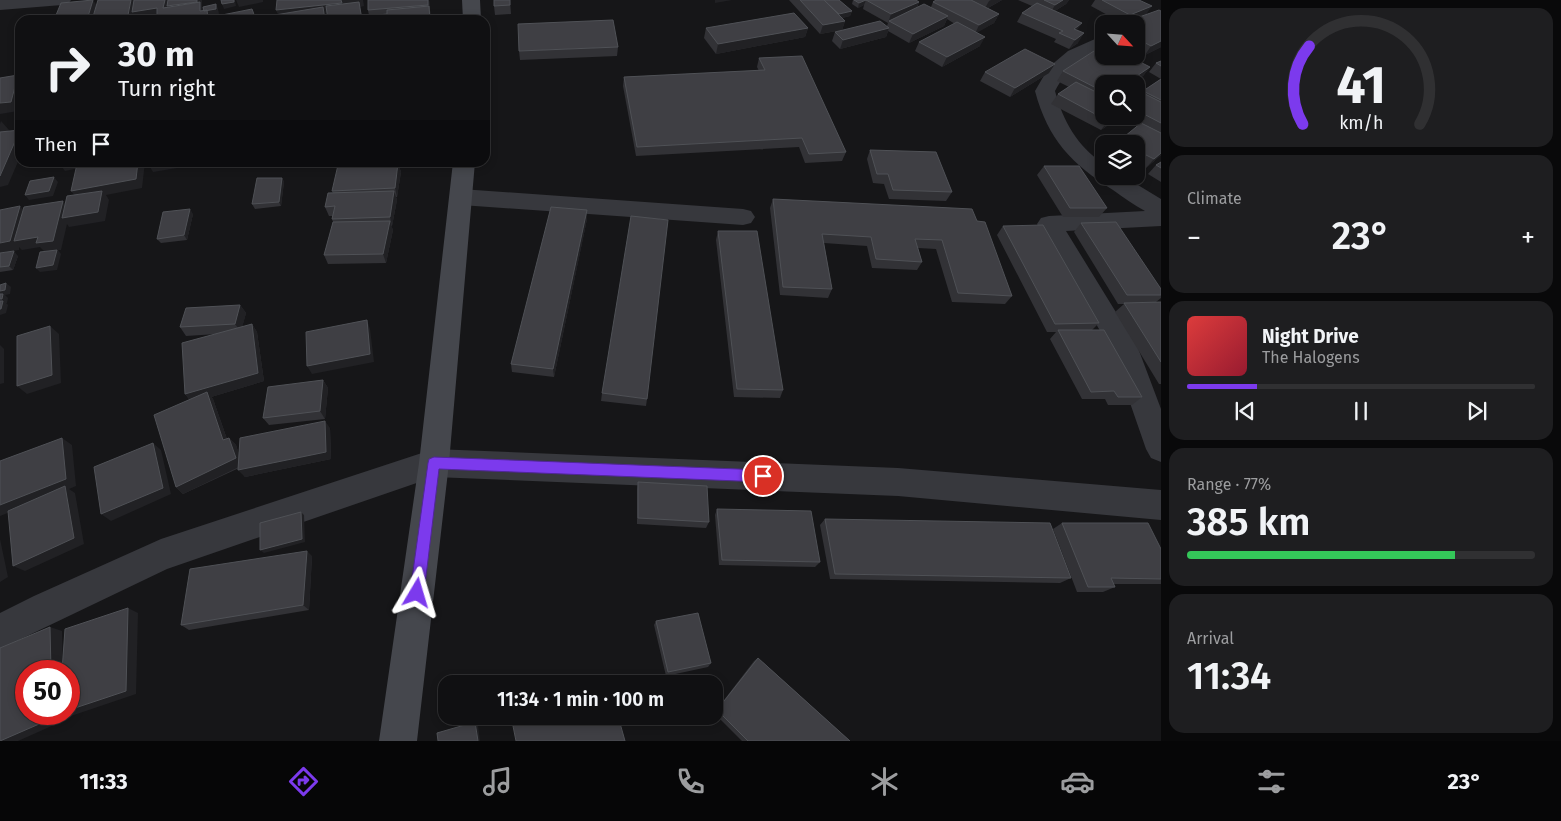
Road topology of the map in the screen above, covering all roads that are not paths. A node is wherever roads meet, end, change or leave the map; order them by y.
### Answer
1 (62, 0) edge
2 (471, 0) edge
3 (0, 5) edge
4 (472, 15) edge
5 (1095, 44) edge
6 (464, 167) edge
7 (1095, 168) edge
8 (1121, 185) edge
9 (461, 197) junction
10 (1161, 208) edge
11 (743, 216) dead end
12 (1161, 218) edge
13 (1161, 449) edge
14 (434, 463) junction
15 (1161, 506) edge
16 (0, 632) edge
17 (398, 741) edge

1 - 3 street
2 - 4 main road
5 - 7 street
6 - 9 main road
8 - 10 street
9 - 11 street
9 - 14 main road
12 - 13 street
14 - 15 street
14 - 16 street
14 - 17 main road

